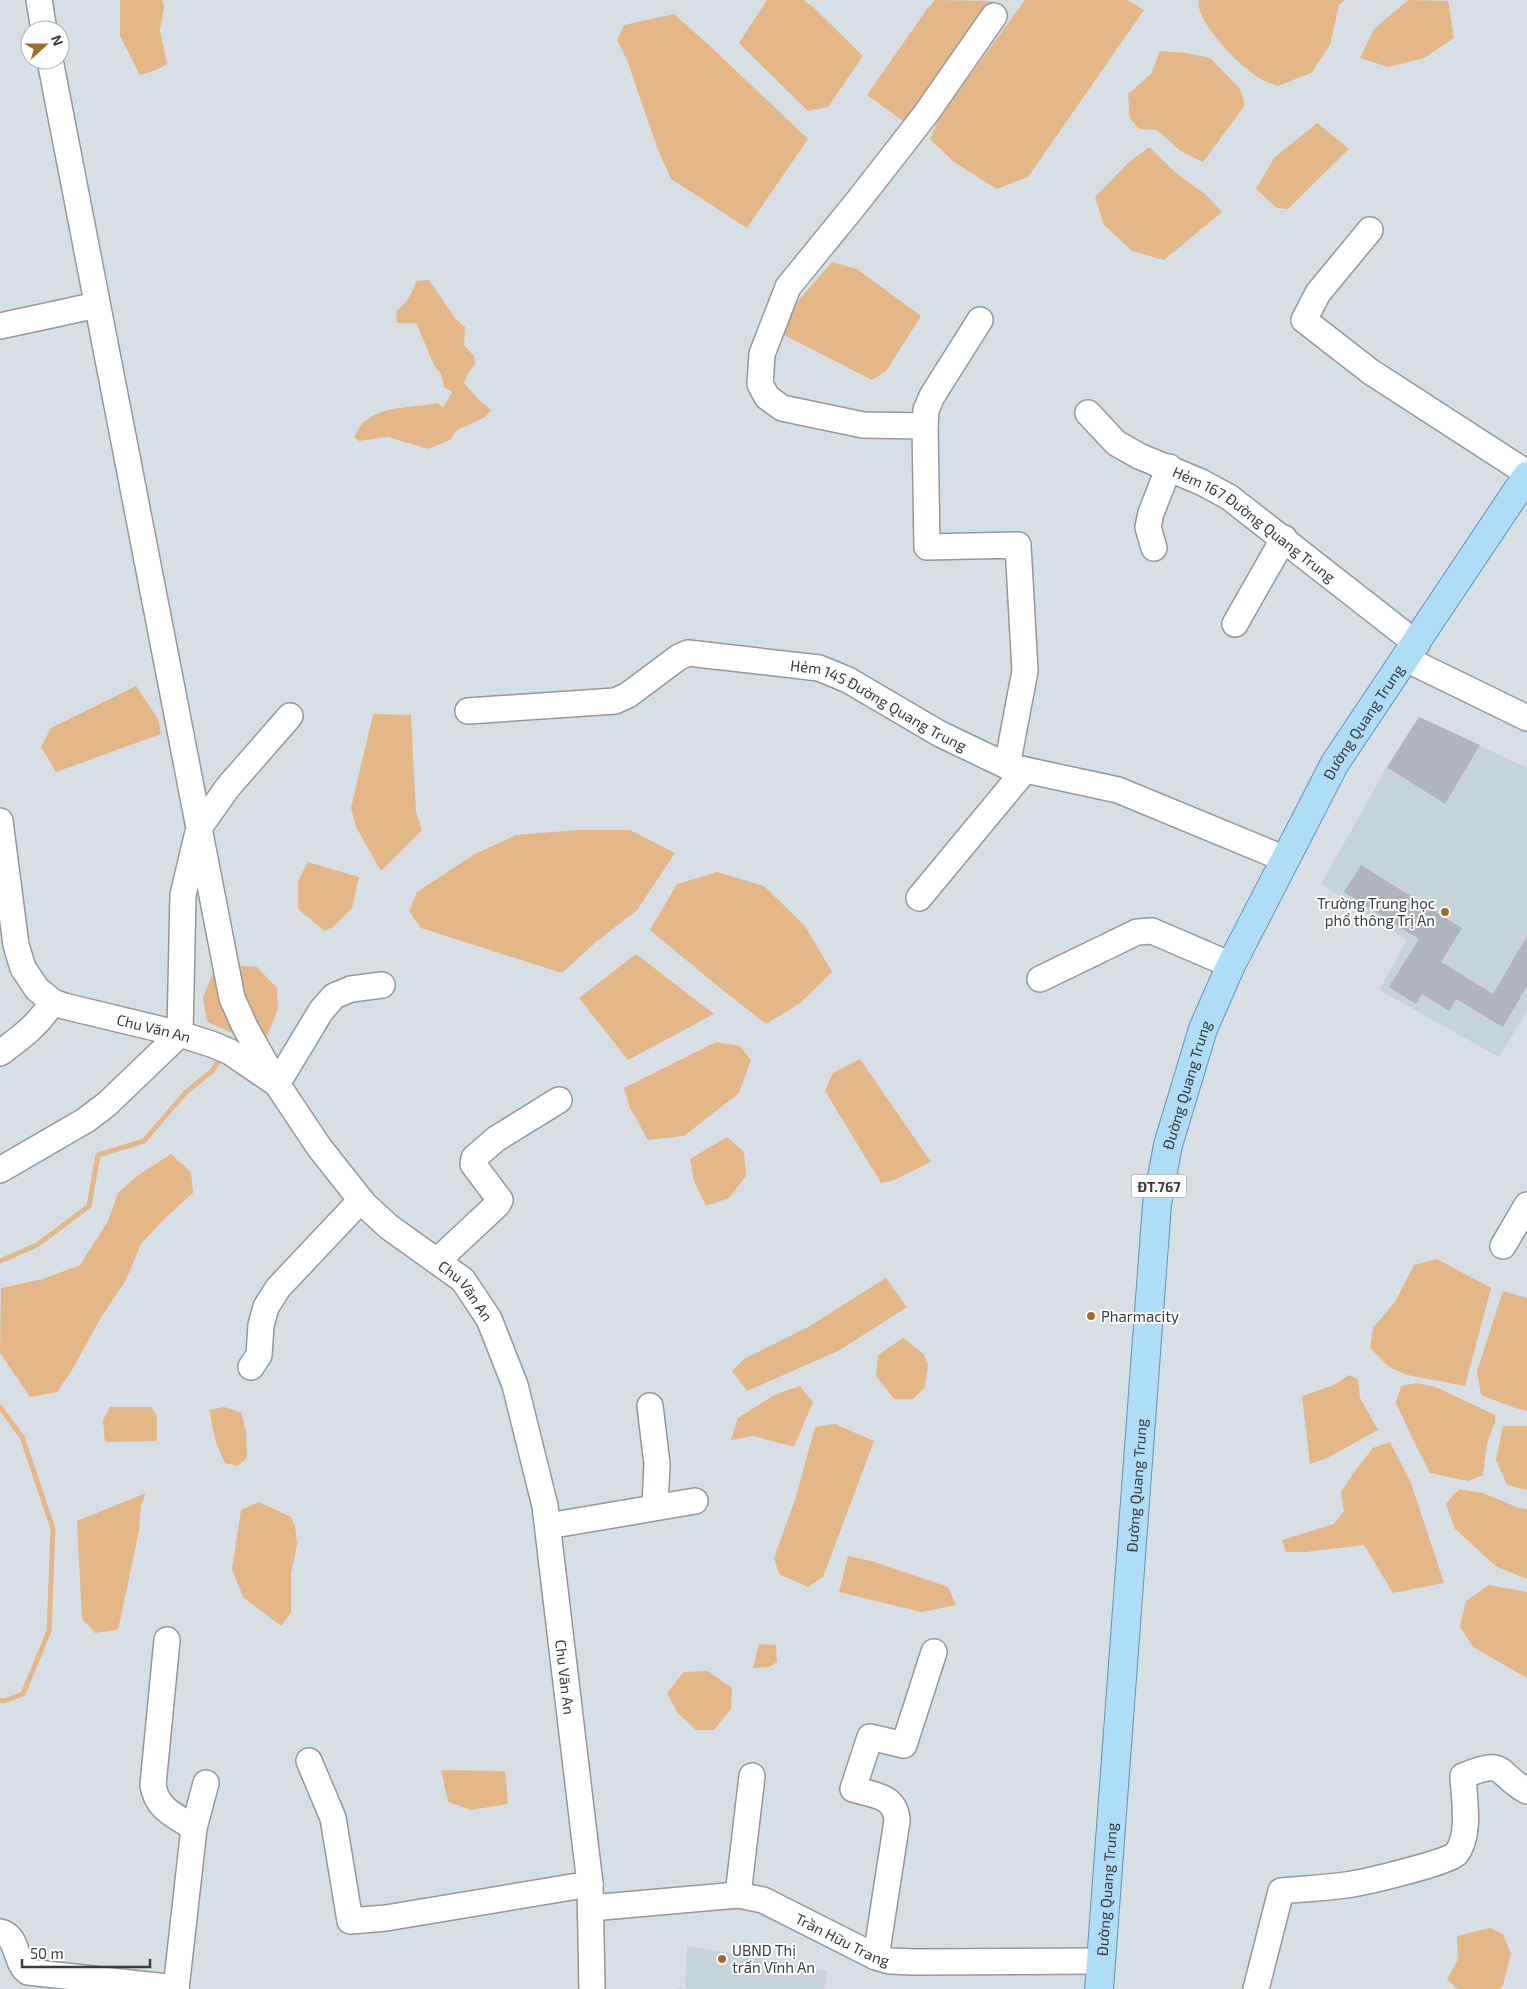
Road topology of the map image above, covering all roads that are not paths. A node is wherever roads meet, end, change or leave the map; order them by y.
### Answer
1 (39, 0) edge
2 (994, 16) dead end
3 (42, 20) edge
4 (52, 70) edge
5 (1370, 230) dead end
6 (97, 305) junction
7 (980, 320) dead end
8 (0, 326) edge
9 (1088, 413) dead end
10 (925, 426) junction
11 (1169, 467) junction
12 (1527, 475) edge
13 (1284, 538) junction
14 (1154, 548) dead end
15 (1235, 624) dead end
16 (1411, 651) junction
17 (468, 711) dead end
18 (290, 716) dead end
19 (1527, 718) edge
20 (1016, 768) junction
21 (0, 821) edge
22 (199, 828) junction
23 (1285, 859) junction
24 (919, 898) dead end
25 (1231, 964) junction
26 (1040, 979) dead end
27 (382, 985) dead end
28 (53, 1002) junction
29 (180, 1034) junction
30 (0, 1053) edge
31 (277, 1084) junction
32 (559, 1100) dead end
33 (0, 1170) edge
34 (361, 1200) junction
35 (1527, 1205) edge
36 (1503, 1246) dead end
37 (438, 1261) junction
38 (251, 1367) dead end
39 (650, 1406) dead end
40 (695, 1501) dead end
41 (655, 1507) junction
42 (548, 1526) junction
43 (167, 1640) dead end
44 (934, 1652) dead end
45 (309, 1761) dead end
46 (752, 1776) dead end
47 (206, 1783) dead end
48 (1527, 1791) edge
49 (194, 1828) junction
50 (738, 1895) junction
51 (591, 1896) junction
52 (0, 1932) edge
53 (876, 1957) junction
54 (1100, 1961) junction
55 (176, 1988) edge
56 (592, 1989) edge
57 (1099, 1989) edge
58 (1256, 1989) edge

1 - 3 street
2 - 10 street
4 - 6 street
5 - 12 street
6 - 8 street
6 - 22 street
7 - 10 street
9 - 11 street, Hẻm 167 Đường Quang Trung
10 - 20 street
11 - 13 street, Hẻm 167 Đường Quang Trung
11 - 14 street
12 - 16 main road, Đường Quang Trung / ĐT.767
13 - 15 street
13 - 16 street, Hẻm 167 Đường Quang Trung
16 - 19 street, Hẻm 167 Đường Quang Trung
16 - 23 main road, Đường Quang Trung / ĐT.767
17 - 20 street, Hẻm 145 Đường Quang Trung
18 - 22 street
20 - 23 street, Hẻm 145 Đường Quang Trung
20 - 24 street
21 - 28 street, Chu Văn An
22 - 29 street
22 - 31 street
23 - 25 main road, Đường Quang Trung / ĐT.767
25 - 26 street
25 - 54 main road, Đường Quang Trung / ĐT.767
27 - 31 street
28 - 29 street, Chu Văn An
28 - 30 street
29 - 31 street, Chu Văn An
29 - 33 street
31 - 34 street, Chu Văn An
32 - 37 street
34 - 37 street, Chu Văn An
34 - 38 street
35 - 36 street
37 - 42 street, Chu Văn An
39 - 41 street
40 - 41 street
41 - 42 street
42 - 51 street, Chu Văn An
43 - 49 street
44 - 53 street
45 - 51 street, Trần Hữu Trang
46 - 50 street
47 - 49 street
48 - 58 street
49 - 55 street
50 - 51 street, Trần Hữu Trang
50 - 53 street, Trần Hữu Trang
51 - 56 street, Chu Văn An
52 - 55 street
53 - 54 street, Trần Hữu Trang
54 - 57 main road, Đường Quang Trung / ĐT.767

